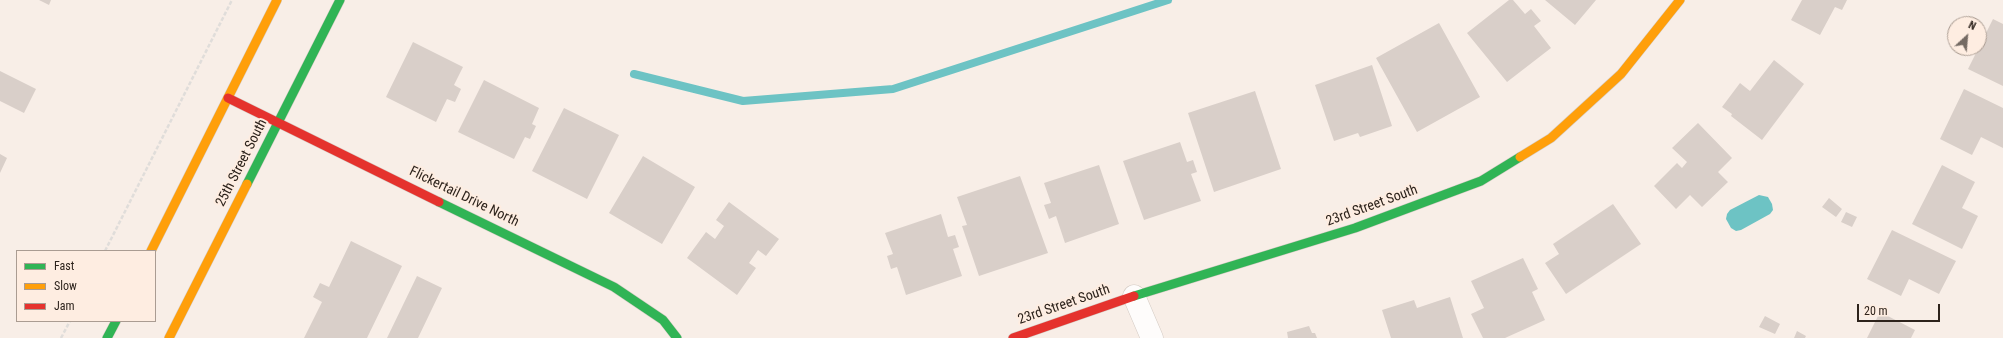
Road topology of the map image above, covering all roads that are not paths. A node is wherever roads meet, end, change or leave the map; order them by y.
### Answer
1 (277, 0) edge
2 (340, 0) edge
3 (1680, 0) edge
4 (228, 98) junction
5 (278, 122) junction
6 (152, 250) edge
7 (1134, 296) junction
8 (115, 322) edge
9 (107, 338) edge
10 (169, 338) edge
11 (676, 338) edge
12 (1013, 338) edge
13 (1152, 338) edge

1 - 4 street
2 - 5 street, 25th Street South
3 - 7 street, 23rd Street South
4 - 5 street, Flickertail Drive North
4 - 6 street
5 - 10 street, 25th Street South
5 - 11 street, Flickertail Drive North
7 - 12 street, 23rd Street South
7 - 13 street
8 - 9 street

